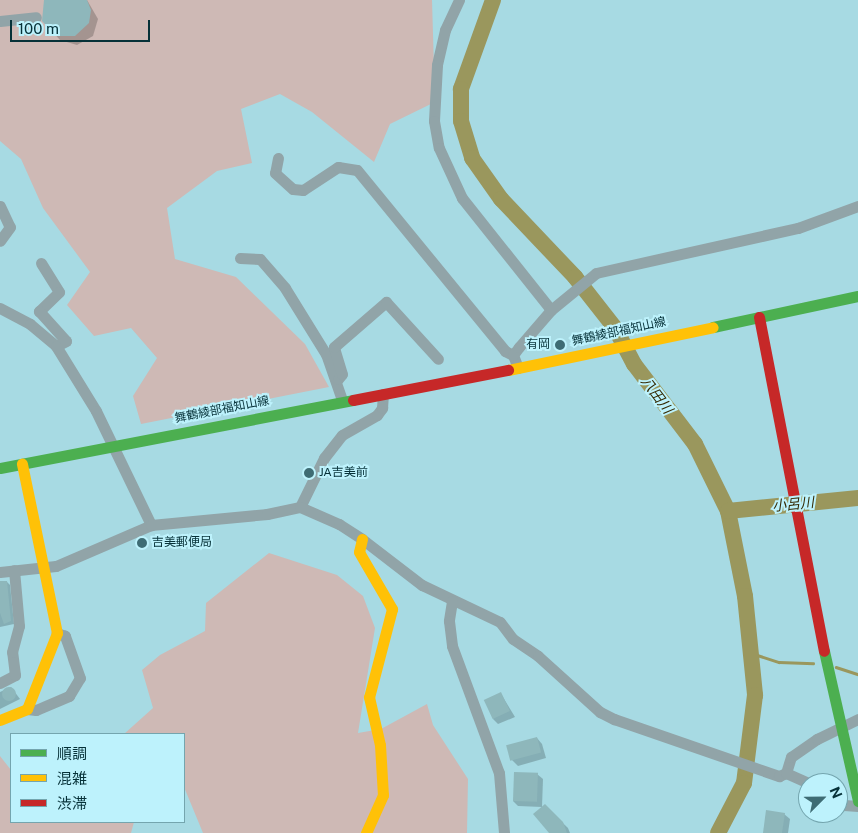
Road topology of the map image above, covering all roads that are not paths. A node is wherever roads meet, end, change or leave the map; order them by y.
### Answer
1 (459, 0) edge
2 (36, 17) dead end
3 (0, 21) edge
4 (278, 158) dead end
5 (0, 206) edge
6 (858, 206) edge
7 (0, 241) edge
8 (240, 258) dead end
9 (40, 263) dead end
10 (858, 296) edge
11 (554, 307) junction
12 (0, 308) edge
13 (759, 317) junction
14 (56, 346) junction
15 (513, 355) junction
16 (438, 359) dead end
17 (518, 368) junction
18 (337, 380) junction
19 (382, 394) junction
20 (342, 400) junction
21 (113, 446) junction
22 (22, 464) junction
23 (0, 468) edge
24 (300, 507) junction
25 (151, 525) junction
26 (362, 538) junction
27 (42, 567) junction
28 (14, 570) junction
29 (0, 572) edge
30 (452, 601) junction
31 (57, 633) junction
32 (0, 683) edge
33 (26, 709) junction
34 (858, 718) edge
35 (0, 720) edge
36 (839, 727) junction
37 (786, 773) junction
38 (798, 778) edge
39 (858, 801) edge
40 (366, 833) edge
41 (504, 833) edge

1 - 11 street
2 - 3 street
4 - 15 street
5 - 7 street
6 - 11 street
8 - 18 street
9 - 14 street
10 - 13 main road, 舞鶴綾部福知山線
11 - 15 street
12 - 14 street
13 - 17 main road, 舞鶴綾部福知山線
13 - 36 main road
14 - 21 street
15 - 17 street
16 - 18 street
17 - 19 main road, 舞鶴綾部福知山線
18 - 20 street
19 - 20 main road, 舞鶴綾部福知山線
19 - 24 street
20 - 21 main road, 舞鶴綾部福知山線
21 - 22 main road, 舞鶴綾部福知山線
21 - 25 street
22 - 23 main road, 舞鶴綾部福知山線
22 - 27 main road
24 - 25 street
24 - 26 street
25 - 27 street
26 - 30 street
26 - 40 main road
27 - 28 street
27 - 31 main road
28 - 29 street
28 - 32 street
30 - 37 street
30 - 41 street
31 - 33 main road
31 - 33 street
33 - 35 main road
34 - 36 street
36 - 37 street
36 - 39 main road
37 - 38 street

